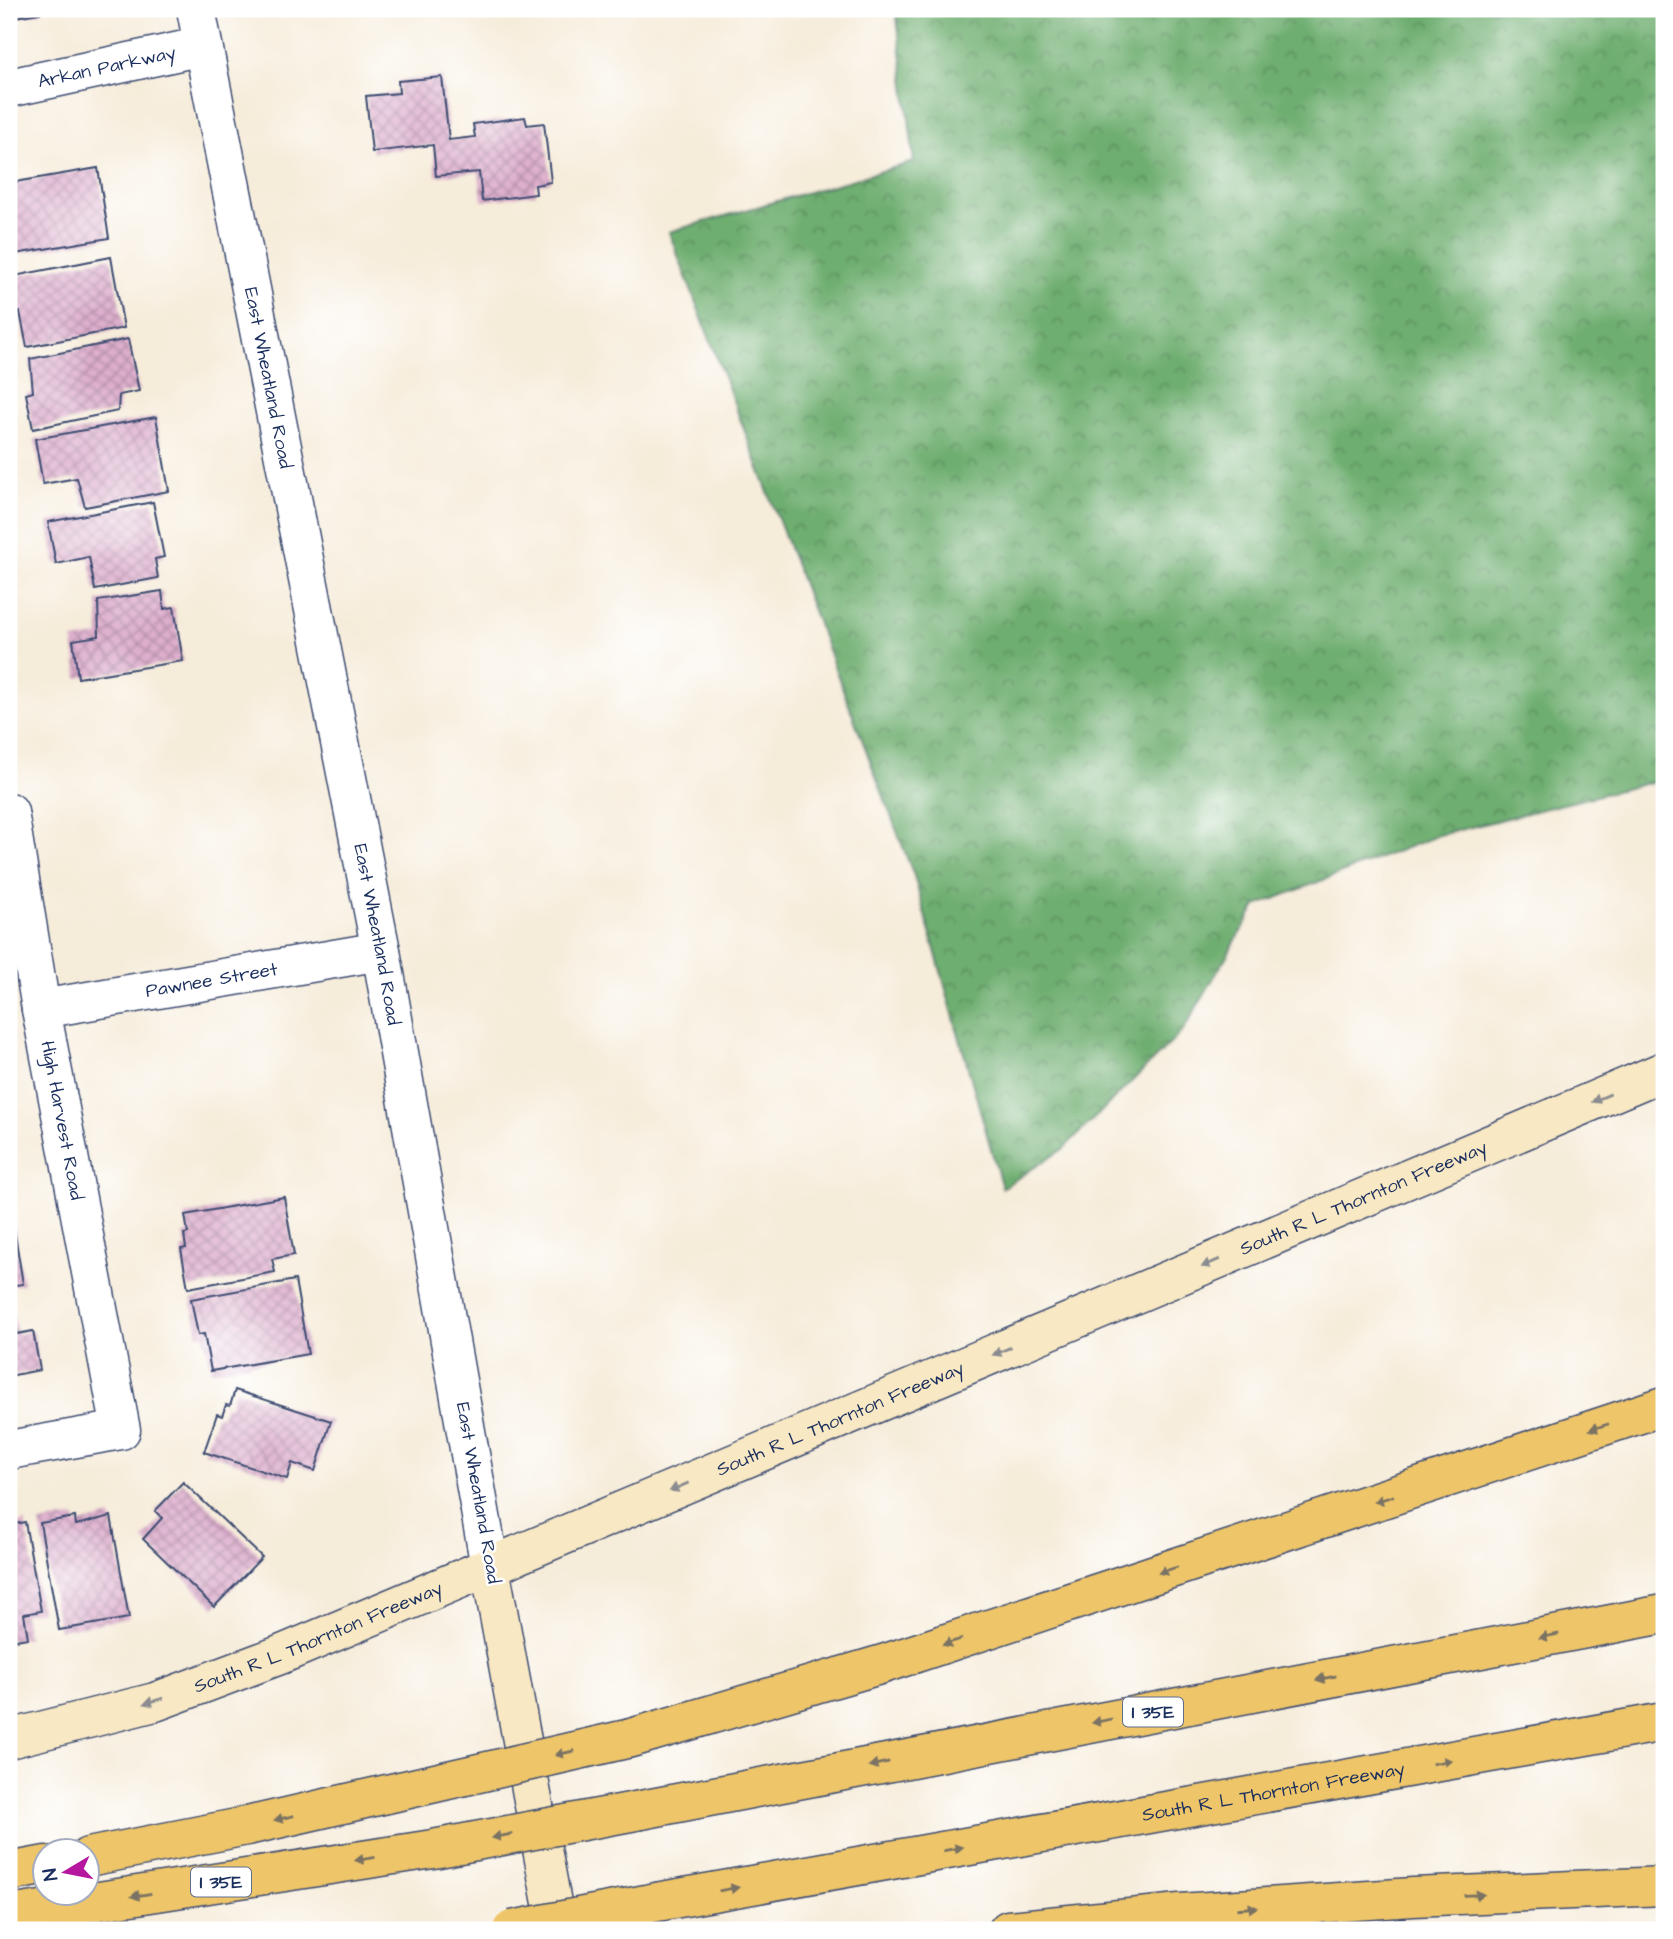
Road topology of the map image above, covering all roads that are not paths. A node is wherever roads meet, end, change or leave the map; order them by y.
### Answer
1 (196, 9) edge
2 (203, 46) junction
3 (9, 88) edge
4 (9, 812) edge
5 (381, 951) junction
6 (41, 1009) junction
7 (1664, 1071) edge
8 (1664, 1406) edge
9 (9, 1450) edge
10 (490, 1567) junction
11 (1664, 1600) edge
12 (1664, 1614) edge
13 (1590, 1628) junction
14 (1664, 1723) edge
15 (1664, 1731) edge
16 (1611, 1732) junction
17 (9, 1739) edge
18 (102, 1854) edge
19 (32, 1868) edge
20 (9, 1872) edge
21 (1664, 1886) edge
22 (9, 1915) edge
23 (512, 1930) edge
24 (557, 1930) edge
25 (1008, 1930) edge

1 - 2 street, East Wheatland Road
2 - 3 street, Arkan Parkway
2 - 5 street, East Wheatland Road
4 - 6 street, High Harvest Road
5 - 6 street, Pawnee Street
5 - 10 street, East Wheatland Road
6 - 9 street, High Harvest Road
7 -> 10 main road, South R L Thornton Freeway
8 -> 18 highway, bridge
10 -> 17 main road, South R L Thornton Freeway
10 - 24 main road, East Wheatland Road
11 - 13 highway
12 - 13 highway, I 35E
13 -> 22 highway, I 35E, bridge
14 - 16 highway, South R L Thornton Freeway
15 - 16 highway
23 -> 16 highway, South R L Thornton Freeway, bridge
19 - 20 highway
25 -> 21 highway

